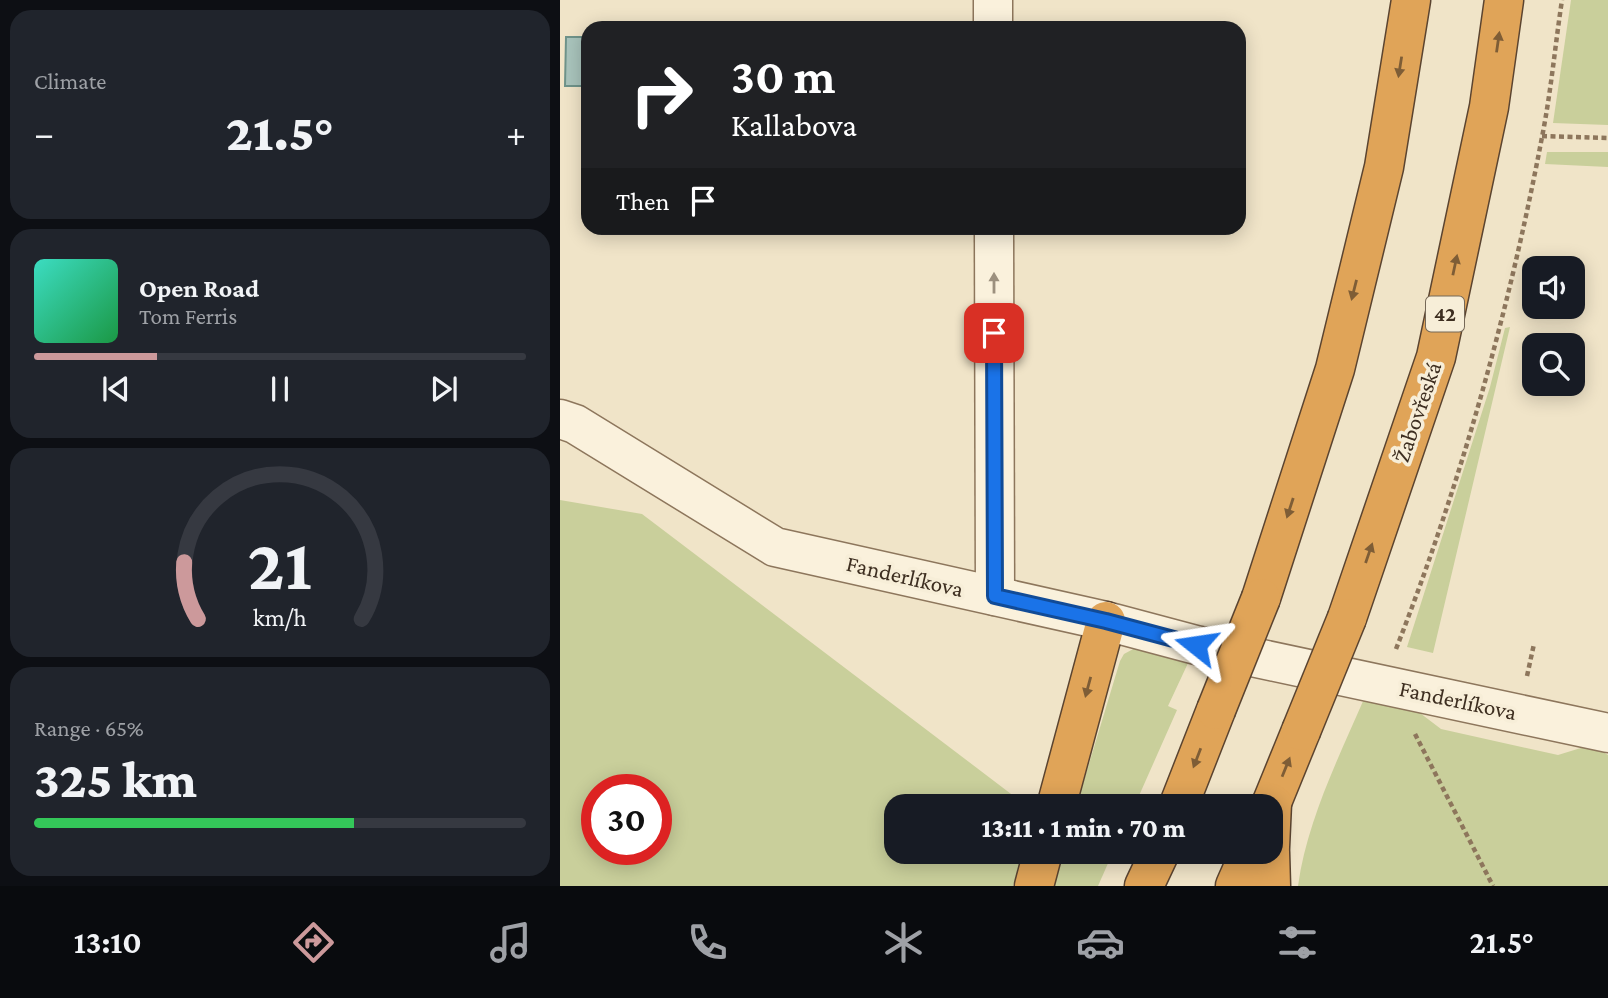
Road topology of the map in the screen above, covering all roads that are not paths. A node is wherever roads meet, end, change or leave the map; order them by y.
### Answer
1 (993, 0) edge
2 (1411, 0) edge
3 (1504, 0) edge
4 (993, 21) edge
5 (994, 235) edge
6 (560, 419) edge
7 (995, 596) junction
8 (1106, 621) junction
9 (1608, 733) edge
10 (1059, 794) edge
11 (1183, 794) edge
12 (1275, 794) edge
13 (1040, 864) edge
14 (1154, 864) edge
15 (1245, 864) edge
16 (1270, 864) edge
17 (1034, 886) edge
18 (1144, 886) edge
19 (1235, 886) edge
20 (1271, 886) edge

1 - 4 street
2 -> 11 highway, bridge
12 -> 3 highway, Žabovřeská / 42, bridge
7 -> 5 street
6 - 7 street, Fanderlíkova
7 - 8 street, Fanderlíkova
8 - 9 street, Fanderlíkova
8 -> 10 highway
13 - 17 highway
14 - 18 highway
15 - 19 highway
16 - 20 highway

